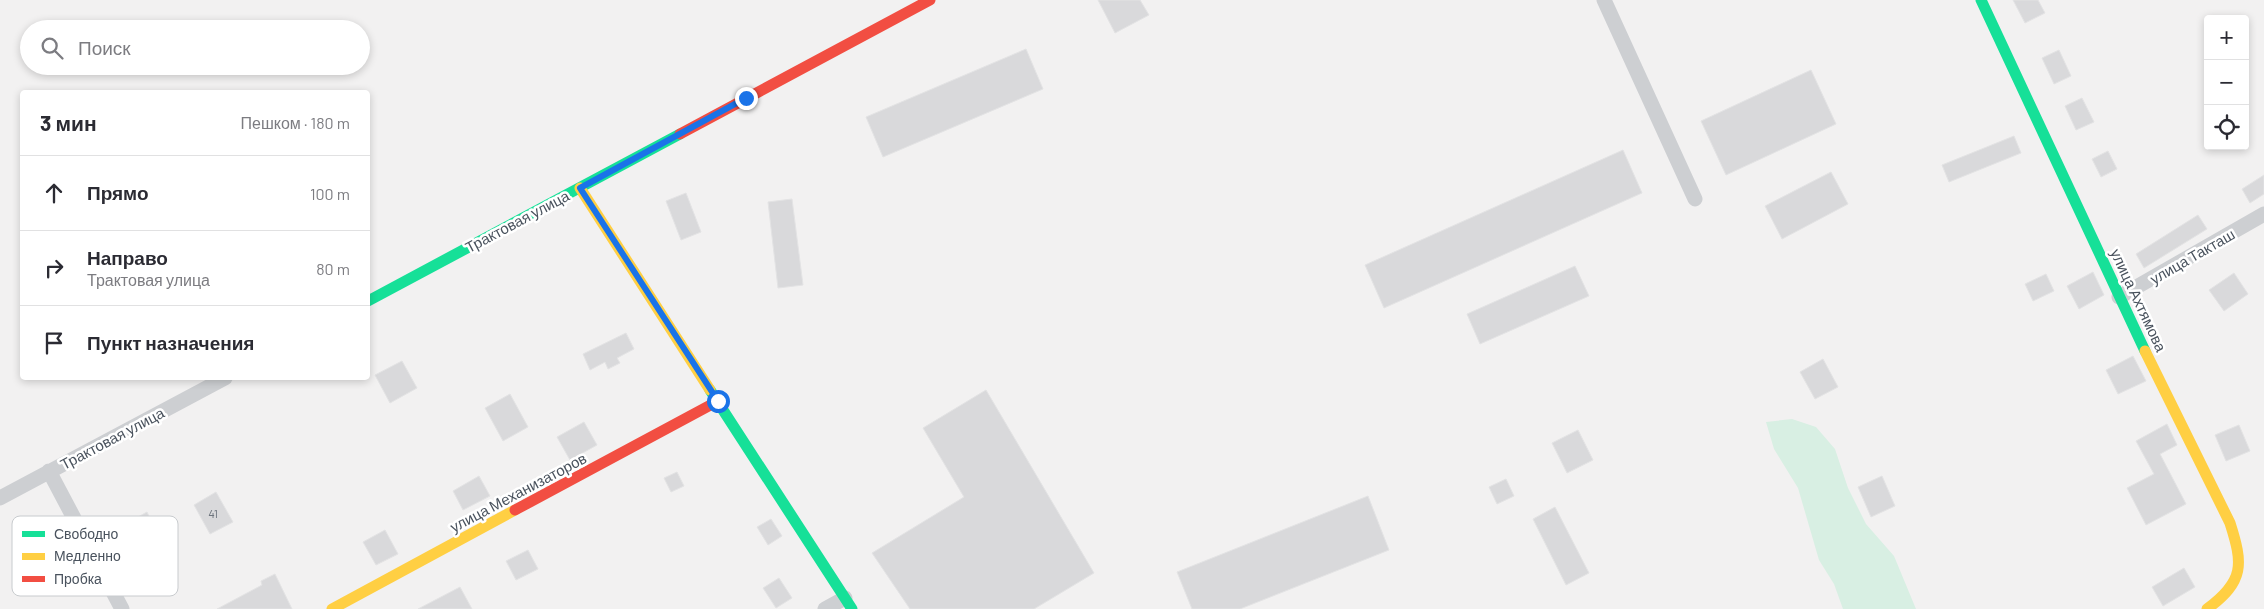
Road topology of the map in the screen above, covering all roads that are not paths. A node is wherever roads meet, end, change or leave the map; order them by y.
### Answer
1 (930, 0) edge
2 (1604, 0) edge
3 (1981, 0) edge
4 (580, 188) junction
5 (1695, 199) dead end
6 (2264, 214) edge
7 (2119, 296) junction
8 (370, 300) edge
9 (221, 380) edge
10 (718, 401) junction
11 (49, 472) junction
12 (0, 498) edge
13 (72, 516) edge
14 (115, 596) edge
15 (849, 604) edge
16 (122, 609) edge
17 (332, 609) edge
18 (825, 609) edge
19 (2207, 609) edge

1 - 4 street, Трактовая улица
2 - 5 street
3 - 7 street, улица Ахтямова
4 - 8 street, Трактовая улица
4 - 10 street
6 - 7 street, улица Такташ
7 - 19 street, улица Ахтямова
9 - 11 street, Трактовая улица
10 - 15 street
10 - 17 street, улица Механизаторов
11 - 12 street, Трактовая улица
11 - 13 street
14 - 16 street
15 - 18 street

